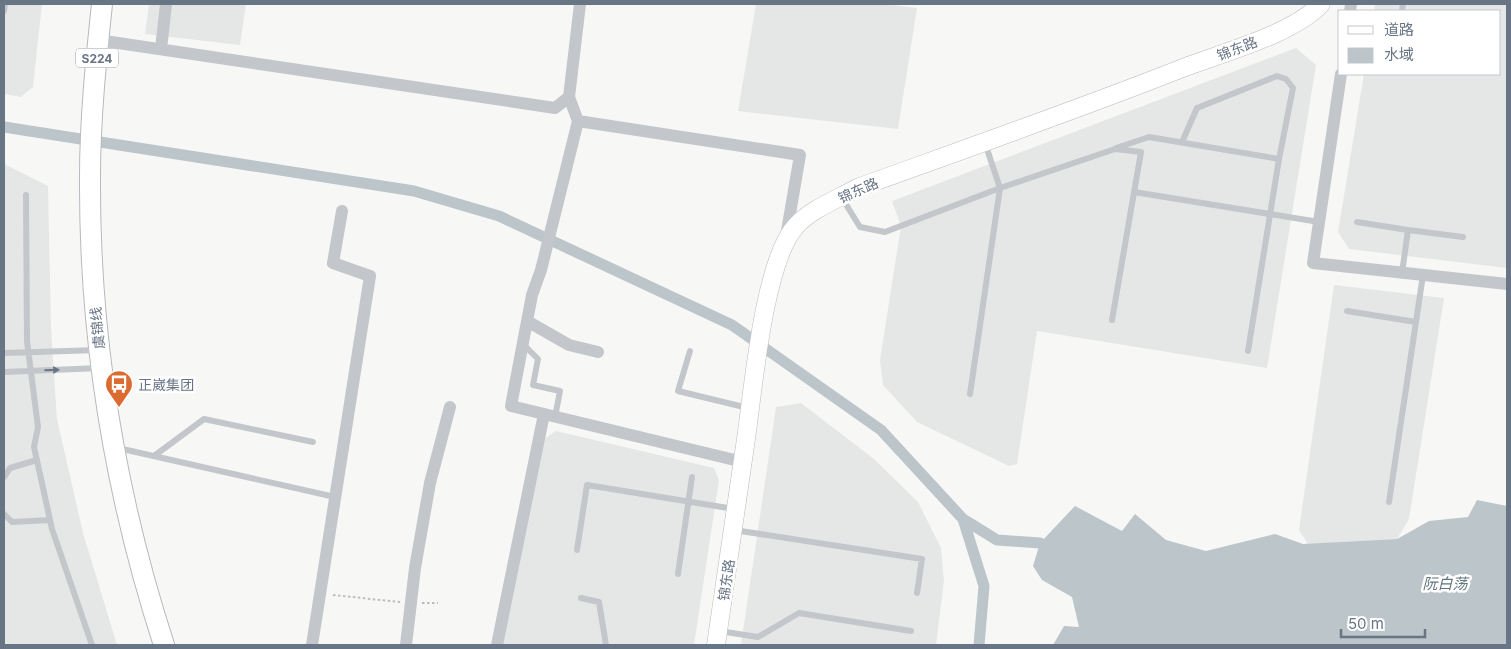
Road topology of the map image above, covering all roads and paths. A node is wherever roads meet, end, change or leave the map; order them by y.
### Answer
1 (5, 4) edge
2 (102, 4) edge
3 (166, 4) edge
4 (580, 4) edge
5 (1321, 4) edge
6 (4, 11) edge
7 (98, 40) junction
8 (161, 49) junction
9 (1341, 75) edge
10 (569, 97) junction
11 (578, 121) junction
12 (985, 142) junction
13 (1182, 142) junction
14 (1115, 149) junction
15 (1279, 159) junction
16 (1000, 188) junction
17 (1134, 192) junction
18 (26, 194) dead end
19 (842, 197) junction
20 (342, 211) dead end
21 (1270, 214) junction
22 (1319, 222) junction
23 (1358, 222) dead end
24 (1408, 230) junction
25 (1463, 237) dead end
26 (785, 243) junction
27 (1402, 273) junction
28 (1423, 275) junction
29 (1507, 284) edge
30 (1347, 311) dead end
31 (1112, 320) dead end
32 (527, 321) junction
33 (1416, 322) junction
34 (523, 344) junction
35 (690, 351) dead end
36 (1248, 351) dead end
37 (28, 352) junction
38 (598, 352) dead end
39 (4, 353) edge
40 (100, 359) junction
41 (31, 371) junction
42 (4, 372) edge
43 (970, 394) dead end
44 (450, 407) dead end
45 (750, 408) junction
46 (550, 416) junction
47 (313, 442) dead end
48 (114, 447) junction
49 (154, 456) junction
50 (37, 460) junction
51 (742, 462) junction
52 (4, 476) edge
53 (692, 477) dead end
54 (336, 496) junction
55 (689, 502) junction
56 (1389, 502) dead end
57 (735, 510) junction
58 (4, 514) edge
59 (50, 520) junction
60 (733, 530) junction
61 (577, 550) dead end
62 (678, 574) dead end
63 (320, 593) junction
64 (917, 593) dead end
65 (581, 598) dead end
66 (438, 603) dead end
67 (411, 604) junction
68 (911, 631) dead end
69 (717, 638) edge
70 (92, 645) edge
71 (164, 645) edge
72 (312, 645) edge
73 (406, 645) edge
74 (497, 645) edge
75 (606, 645) edge

1 - 6 lane
2 - 7 main road, 虞锦线 / S224
3 - 8 street
4 - 10 street
5 - 12 main road, 锦东路
7 - 8 street
7 - 40 main road, 虞锦线 / S224
8 - 10 street
9 - 22 street
10 - 11 street
11 - 26 street
11 - 32 street
12 - 16 lane
12 - 19 main road, 锦东路
13 - 14 lane
13 - 15 lane
13 - 15 lane
14 - 16 lane
14 - 17 lane
15 - 21 lane
16 - 19 lane
16 - 43 lane
17 - 21 lane
17 - 31 lane
18 - 37 lane
19 - 26 main road, 锦东路
20 - 54 street
21 - 22 lane
21 - 36 lane
22 - 27 street
23 - 24 lane
24 - 25 lane
24 - 27 lane
26 - 45 main road, 锦东路
27 - 28 street
28 - 29 street
28 - 33 lane
30 - 33 lane
32 - 34 street
32 - 38 street
33 - 56 lane
34 - 46 lane
34 - 46 street
35 - 45 lane
37 - 39 lane
37 - 40 lane
37 - 41 lane
41 -> 40 lane
40 - 48 main road, 虞锦线 / S224
41 - 42 lane
41 - 50 lane
44 - 67 street
45 - 51 main road, 锦东路
46 - 51 street
46 - 74 street
47 - 49 lane
48 - 49 lane
48 - 71 main road, 虞锦线 / S224
49 - 54 lane
50 - 52 lane
50 - 59 lane
51 - 57 main road, 锦东路
53 - 55 lane
54 - 63 street
55 - 57 lane
55 - 61 lane
55 - 62 lane
57 - 60 main road, 锦东路
58 - 59 lane
59 - 70 lane
60 - 64 lane
60 - 69 main road, 锦东路
63 - 67 path
63 - 72 street
65 - 75 lane
66 - 67 path
67 - 73 street
68 - 69 lane

